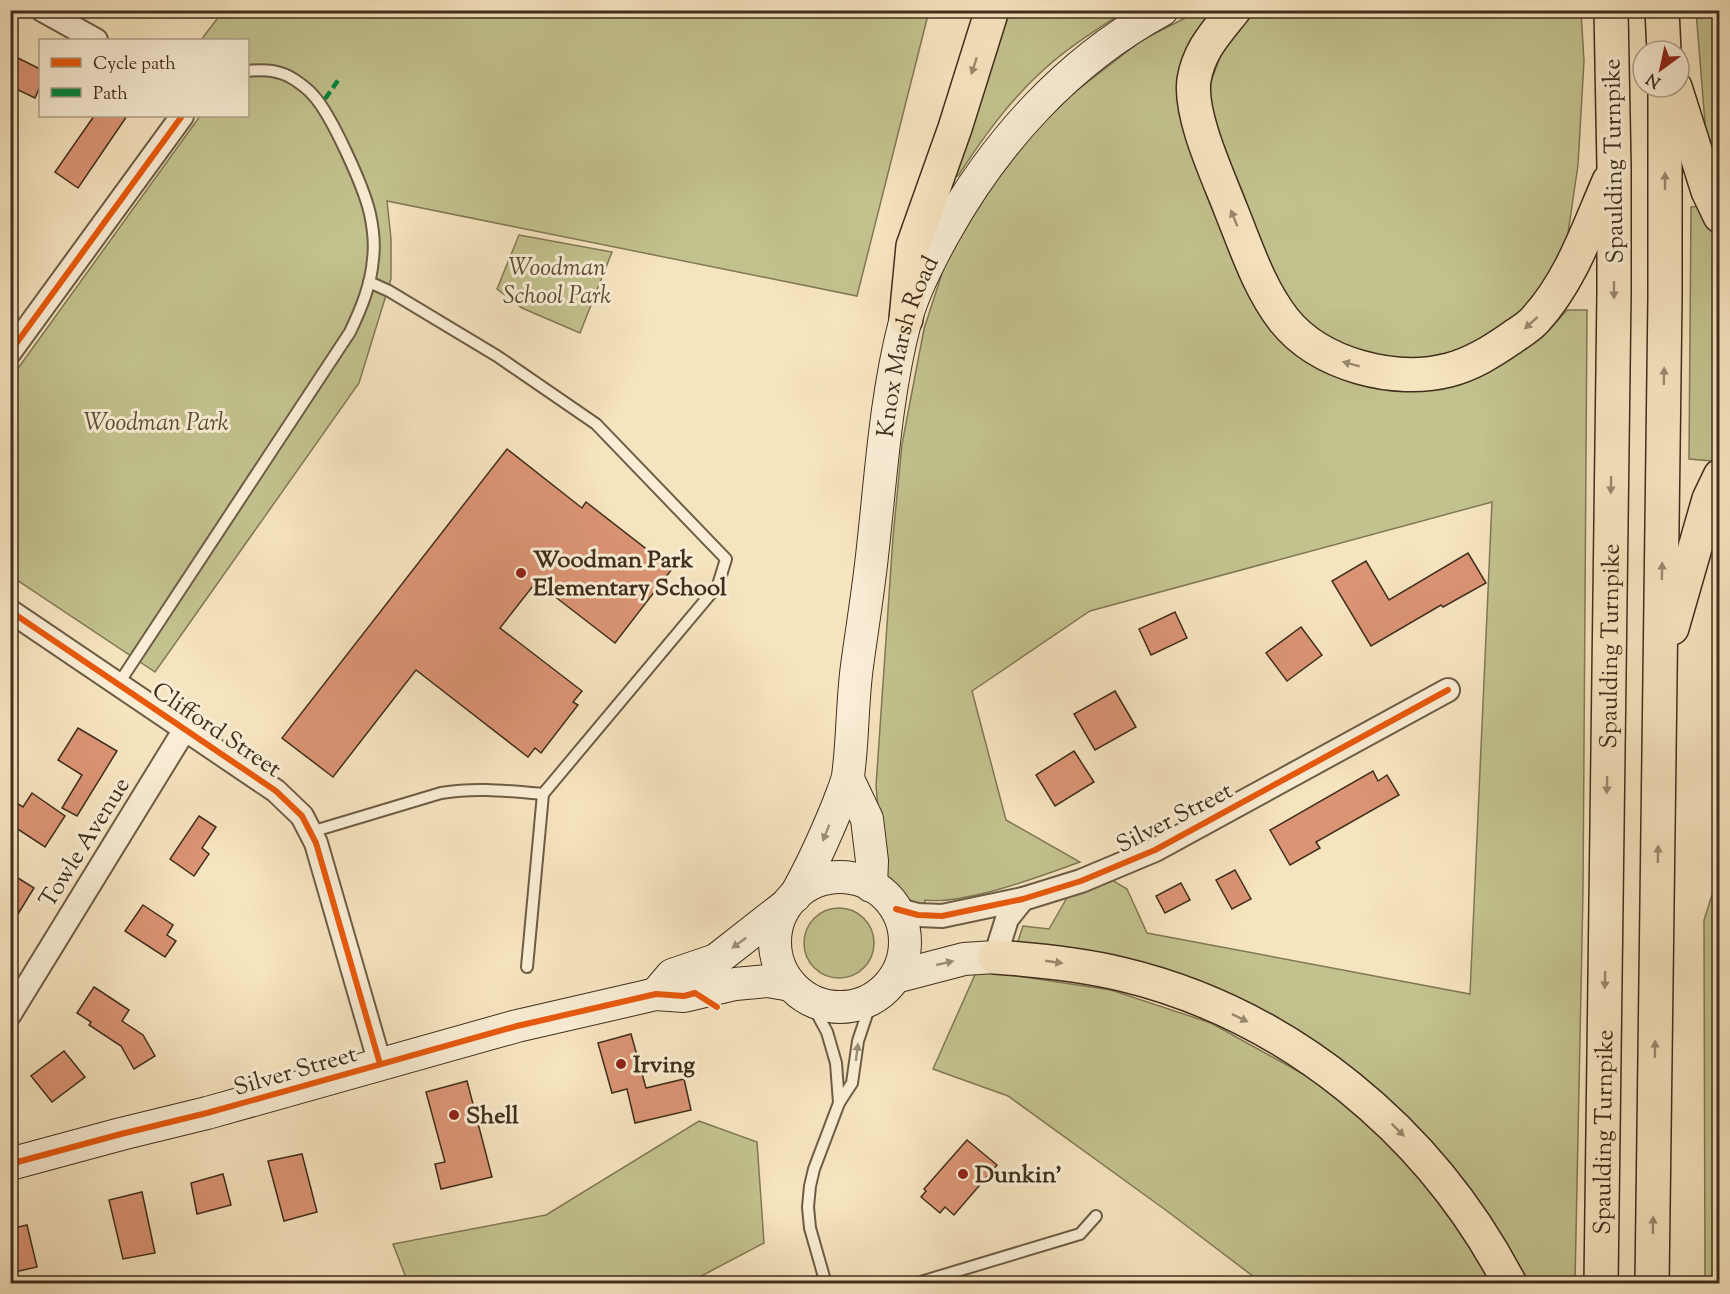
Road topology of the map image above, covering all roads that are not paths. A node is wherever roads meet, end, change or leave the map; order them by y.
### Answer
1 (42, 10) edge
2 (992, 10) edge
3 (1162, 10) edge
4 (1234, 10) edge
5 (1611, 10) edge
6 (1662, 10) edge
7 (94, 39) edge
8 (1663, 39) edge
9 (249, 71) edge
10 (1665, 99) edge
11 (1679, 99) edge
12 (181, 117) edge
13 (1614, 168) junction
14 (1719, 216) edge
15 (369, 282) junction
16 (906, 319) junction
17 (10, 352) edge
18 (1719, 476) edge
19 (10, 611) edge
20 (1660, 672) junction
21 (119, 683) junction
22 (1448, 690) dead end
23 (185, 729) junction
24 (848, 778) junction
25 (543, 794) junction
26 (311, 832) junction
27 (871, 886) junction
28 (1023, 899) junction
29 (790, 901) junction
30 (896, 909) junction
31 (995, 957) junction
32 (527, 968) dead end
33 (895, 977) junction
34 (800, 992) junction
35 (656, 994) junction
36 (872, 999) junction
37 (10, 1014) edge
38 (380, 1064) junction
39 (839, 1103) junction
40 (10, 1164) edge
41 (1096, 1216) dead end
42 (826, 1284) edge
43 (914, 1284) edge
44 (1510, 1284) edge
45 (1601, 1284) edge
46 (1652, 1284) edge

1 - 7 street
2 -> 16 highway
3 - 16 main road, Knox Marsh Road
13 -> 4 highway
5 - 13 highway, Spaulding Turnpike
6 - 8 highway
9 - 15 lane
20 -> 10 highway, Spaulding Turnpike
11 - 14 highway
12 - 17 street
13 -> 45 highway, Spaulding Turnpike
15 - 21 lane
15 - 25 lane
16 - 24 main road, Knox Marsh Road
18 - 20 highway
19 - 21 street, Clifford Street
46 -> 20 highway, Spaulding Turnpike
21 - 23 street, Clifford Street
22 - 28 street, Silver Street
23 - 26 street, Clifford Street
23 - 37 street, Towle Avenue
24 - 27 main road, Knox Marsh Road
24 -> 29 main road, Knox Marsh Road
25 - 26 lane
25 - 32 lane
26 - 38 street, Clifford Street
27 - 29 main road
27 - 30 main road
28 - 30 street, Silver Street
28 - 31 street
29 - 34 main road
29 -> 35 main road
30 - 33 main road
33 -> 31 main road
31 -> 44 highway
33 - 36 main road
34 - 35 main road, Silver Street
34 - 36 main road
34 - 39 lane
35 - 38 main road, Silver Street
39 -> 36 lane
38 - 40 main road, Silver Street
39 - 42 lane
41 - 43 lane

